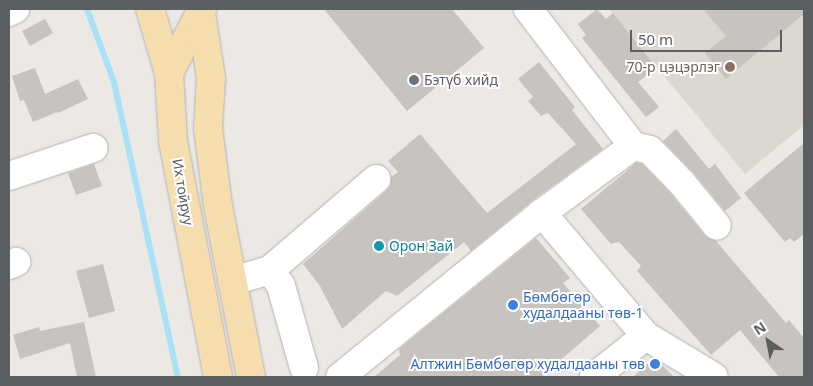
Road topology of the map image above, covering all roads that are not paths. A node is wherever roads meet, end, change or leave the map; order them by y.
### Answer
1 (15, 9) edge
2 (150, 9) edge
3 (528, 9) edge
4 (202, 10) edge
5 (9, 12) edge
6 (169, 73) junction
7 (633, 146) junction
8 (93, 148) dead end
9 (9, 176) edge
10 (376, 179) dead end
11 (542, 213) junction
12 (717, 226) dead end
13 (270, 270) junction
14 (232, 281) junction
15 (639, 340) junction
16 (304, 368) dead end
17 (218, 377) edge
18 (251, 377) edge
19 (340, 377) edge
20 (594, 377) edge
21 (610, 377) edge
22 (714, 377) edge

1 - 5 street
2 - 6 main road, Их тойруу
3 - 7 street
4 - 6 main road
4 - 14 main road
6 - 17 main road, Их тойруу
7 - 11 street
7 - 12 street
8 - 9 street
10 - 13 street
11 - 15 street
11 - 19 street
13 - 14 street
13 - 16 street
14 - 18 main road
15 - 20 street
15 - 21 street
15 - 22 street

